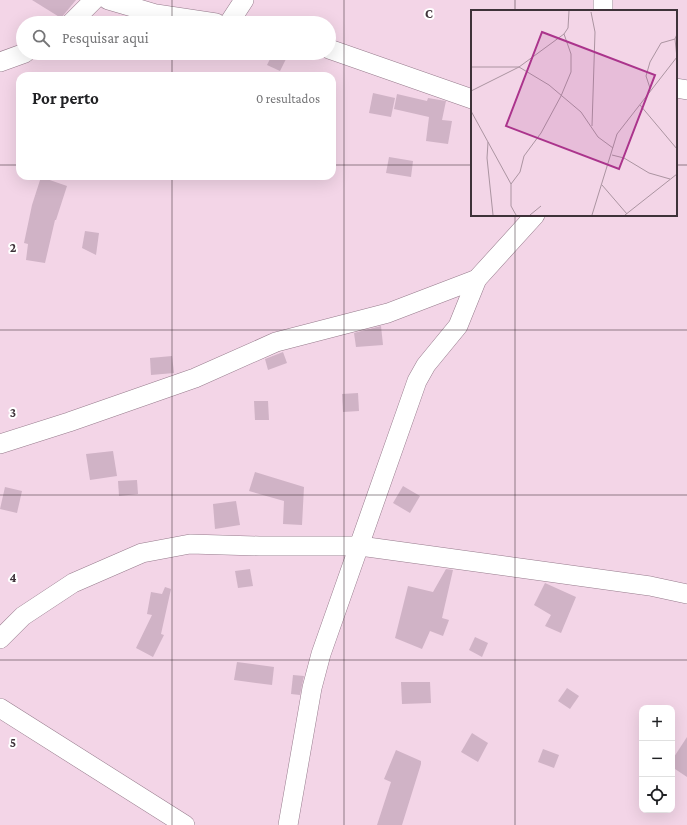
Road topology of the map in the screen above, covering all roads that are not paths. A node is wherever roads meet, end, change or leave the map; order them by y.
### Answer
1 (94, 0) edge
2 (108, 0) edge
3 (244, 0) edge
4 (78, 16) edge
5 (169, 16) edge
6 (234, 16) edge
7 (336, 51) edge
8 (16, 56) edge
9 (0, 62) edge
10 (677, 88) edge
11 (687, 90) edge
12 (471, 99) edge
13 (534, 216) edge
14 (477, 278) junction
15 (0, 444) edge
16 (360, 546) junction
17 (687, 594) edge
18 (0, 639) edge
19 (0, 708) edge
20 (185, 825) edge
21 (288, 825) edge

1 - 4 street
2 - 5 street
3 - 6 street
7 - 12 street
8 - 9 street
10 - 11 street
13 - 14 street
14 - 15 street
14 - 16 street
16 - 17 street
16 - 18 street
16 - 21 street
19 - 20 street

